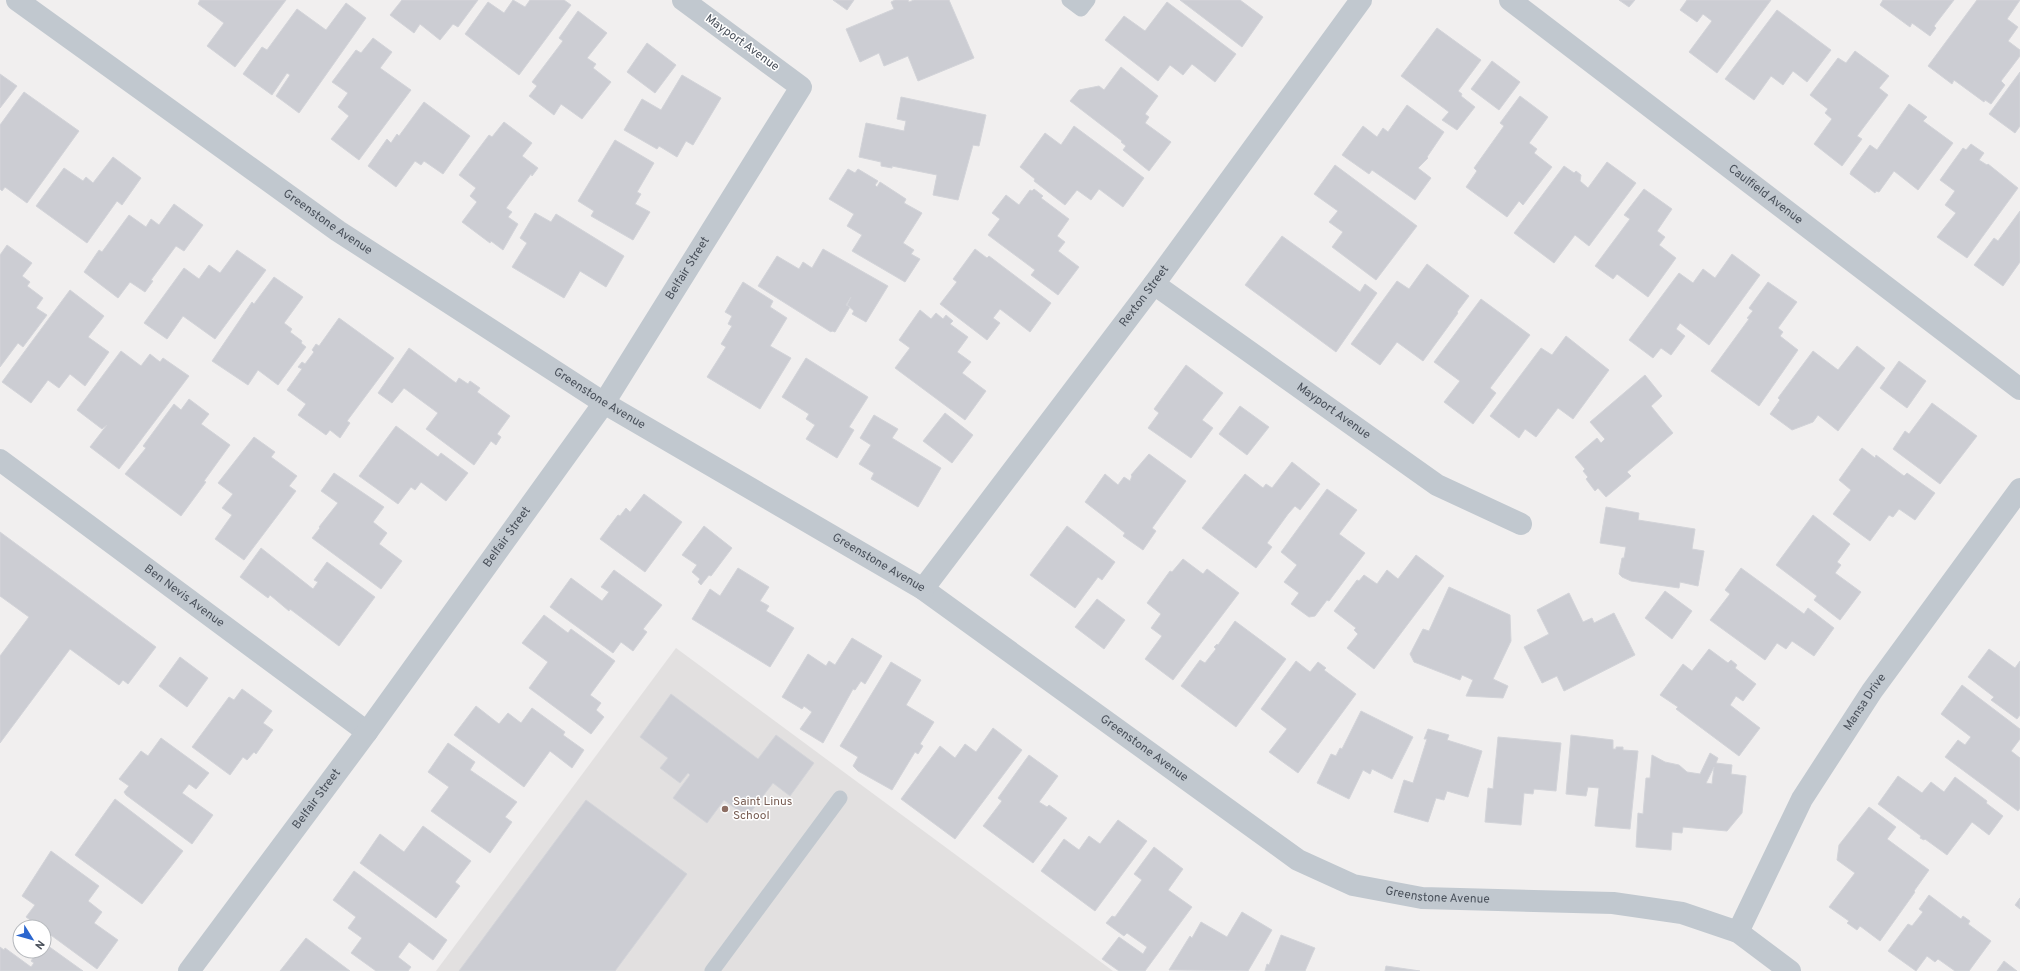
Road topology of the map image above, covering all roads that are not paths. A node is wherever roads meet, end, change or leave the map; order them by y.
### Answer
1 (17, 0) edge
2 (683, 0) edge
3 (1069, 0) edge
4 (1088, 0) edge
5 (1361, 0) edge
6 (1510, 0) edge
7 (801, 87) joint
8 (1154, 284) junction
9 (2020, 389) edge
10 (604, 402) junction
11 (0, 460) edge
12 (2020, 489) edge
13 (1521, 524) dead end
14 (923, 590) junction
15 (367, 732) junction
16 (840, 798) dead end
17 (1738, 932) junction
18 (720, 968) edge
19 (189, 971) edge
20 (1790, 971) edge

1 - 10 street, Greenstone Avenue
2 - 7 street, Mayport Avenue
3 - 4 lane
5 - 8 street, Rexton Street
6 - 9 street, Caulfield Avenue
7 - 10 street, Belfair Street
8 - 13 street, Mayport Avenue
8 - 14 street, Rexton Street
10 - 14 street, Greenstone Avenue
10 - 15 street, Belfair Street
11 - 15 street, Ben Nevis Avenue
12 - 17 street, Mansa Drive
14 - 17 street, Greenstone Avenue
15 - 19 street, Belfair Street
16 - 18 lane
17 - 20 street, Greenstone Avenue

